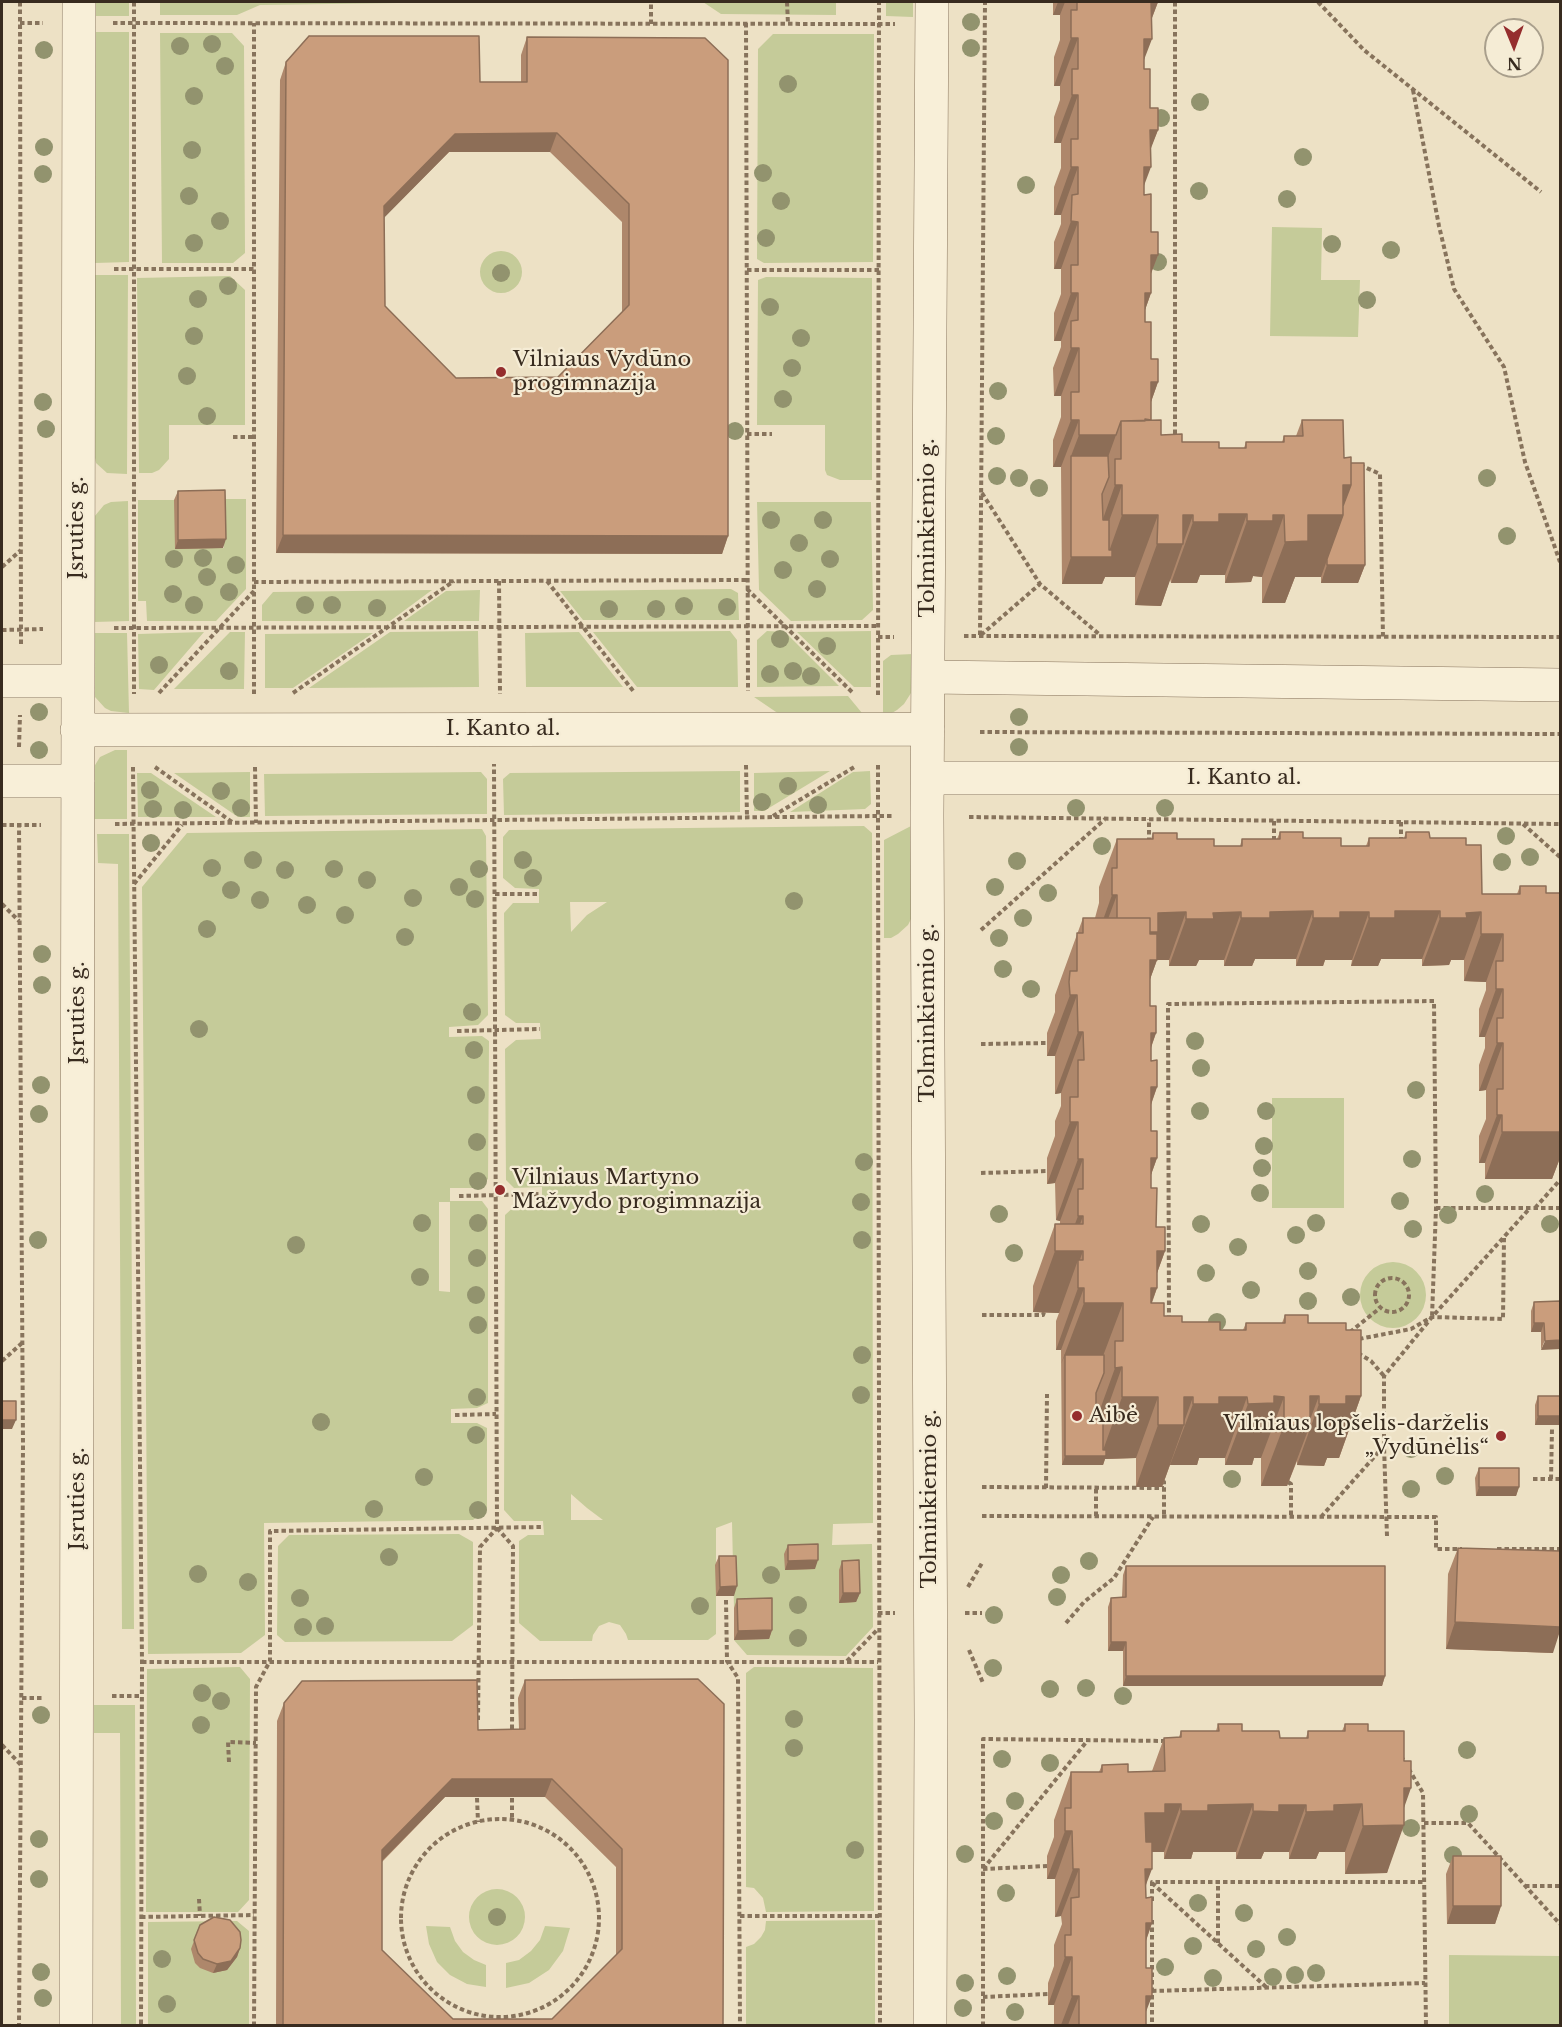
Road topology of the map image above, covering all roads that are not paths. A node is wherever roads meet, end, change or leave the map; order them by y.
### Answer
1 (79, 12) edge
2 (932, 13) edge
3 (928, 677) junction
4 (11, 681) edge
5 (77, 681) junction
6 (1560, 685) edge
7 (928, 729) junction
8 (77, 730) junction
9 (928, 778) junction
10 (1560, 778) edge
11 (10, 781) edge
12 (78, 781) junction
13 (76, 2025) edge
14 (930, 2025) edge

1 - 5 street, Įsruties g.
2 - 3 street, Tolminkiemio g.
3 - 6 street
3 - 7 street, Tolminkiemio g.
4 - 5 street
5 - 8 street, Įsruties g.
7 - 8 street, I. Kanto al.
7 - 9 street, Tolminkiemio g.
8 - 12 street, Įsruties g.
9 - 10 street, I. Kanto al.
9 - 14 street, Tolminkiemio g.
11 - 12 street
12 - 13 street, Įsruties g.

